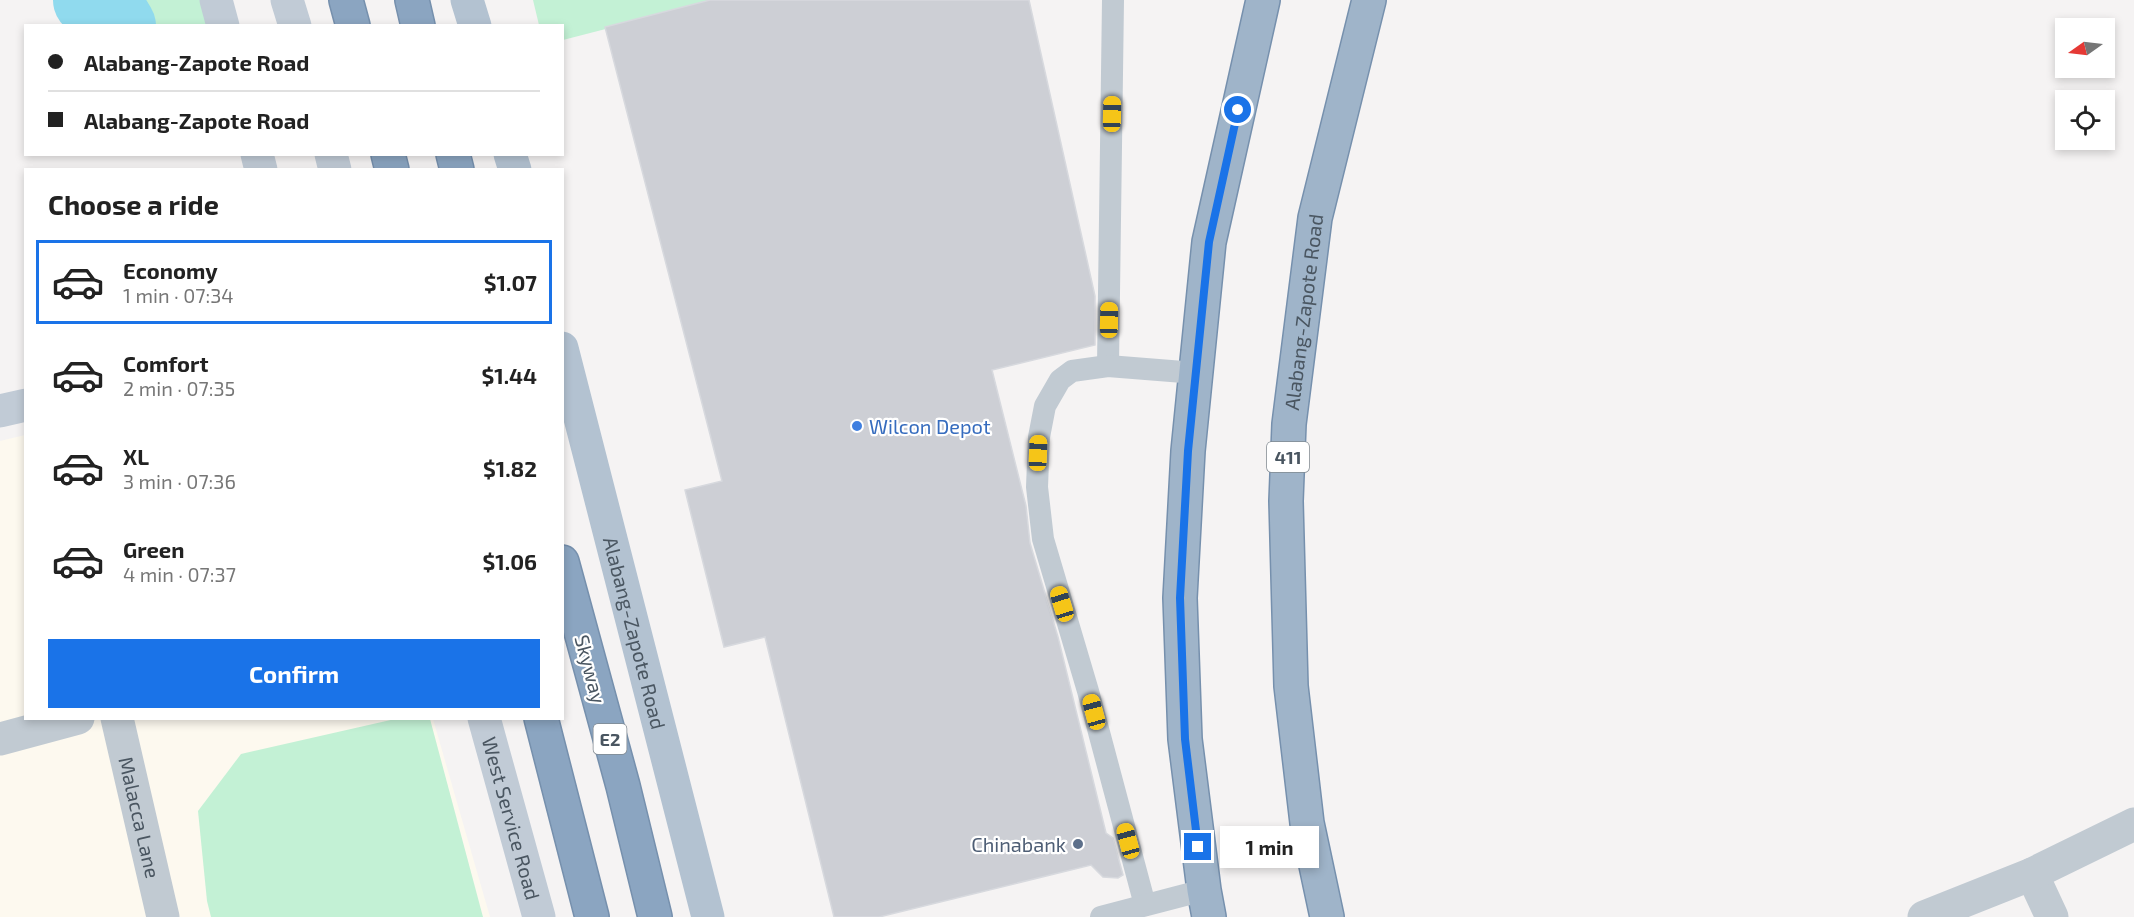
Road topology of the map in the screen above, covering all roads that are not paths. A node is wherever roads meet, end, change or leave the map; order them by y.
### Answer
1 (216, 0) edge
2 (287, 0) edge
3 (346, 0) edge
4 (412, 0) edge
5 (467, 0) edge
6 (1113, 0) edge
7 (1263, 0) edge
8 (1369, 0) edge
9 (222, 24) edge
10 (294, 24) edge
11 (352, 24) edge
12 (418, 24) edge
13 (474, 24) edge
14 (564, 356) edge
15 (1108, 366) junction
16 (1196, 373) junction
17 (24, 405) edge
18 (0, 411) edge
19 (564, 569) edge
20 (71, 720) edge
21 (117, 720) edge
22 (485, 720) edge
23 (542, 720) edge
24 (0, 739) edge
25 (2134, 824) edge
26 (2032, 874) junction
27 (1207, 904) edge
28 (1145, 906) junction
29 (163, 917) edge
30 (539, 917) edge
31 (592, 917) edge
32 (655, 917) edge
33 (708, 917) edge
34 (1101, 917) edge
35 (1327, 917) edge
36 (1924, 917) edge
37 (2052, 917) edge

1 - 9 main road
2 - 10 main road
3 - 11 highway
4 - 12 highway
5 - 13 main road
6 - 15 lane
7 - 16 highway
8 - 35 highway, Alabang-Zapote Road / 411
14 - 33 main road, Alabang-Zapote Road
15 - 16 lane
15 - 28 lane
16 - 27 highway
17 - 18 main road
19 - 32 highway, Skyway / E2
20 - 24 street
21 - 29 street, Malacca Lane
22 - 30 main road, West Service Road
23 - 31 highway
25 - 26 street
26 - 36 street
26 - 37 street
27 - 28 lane
28 - 34 lane

